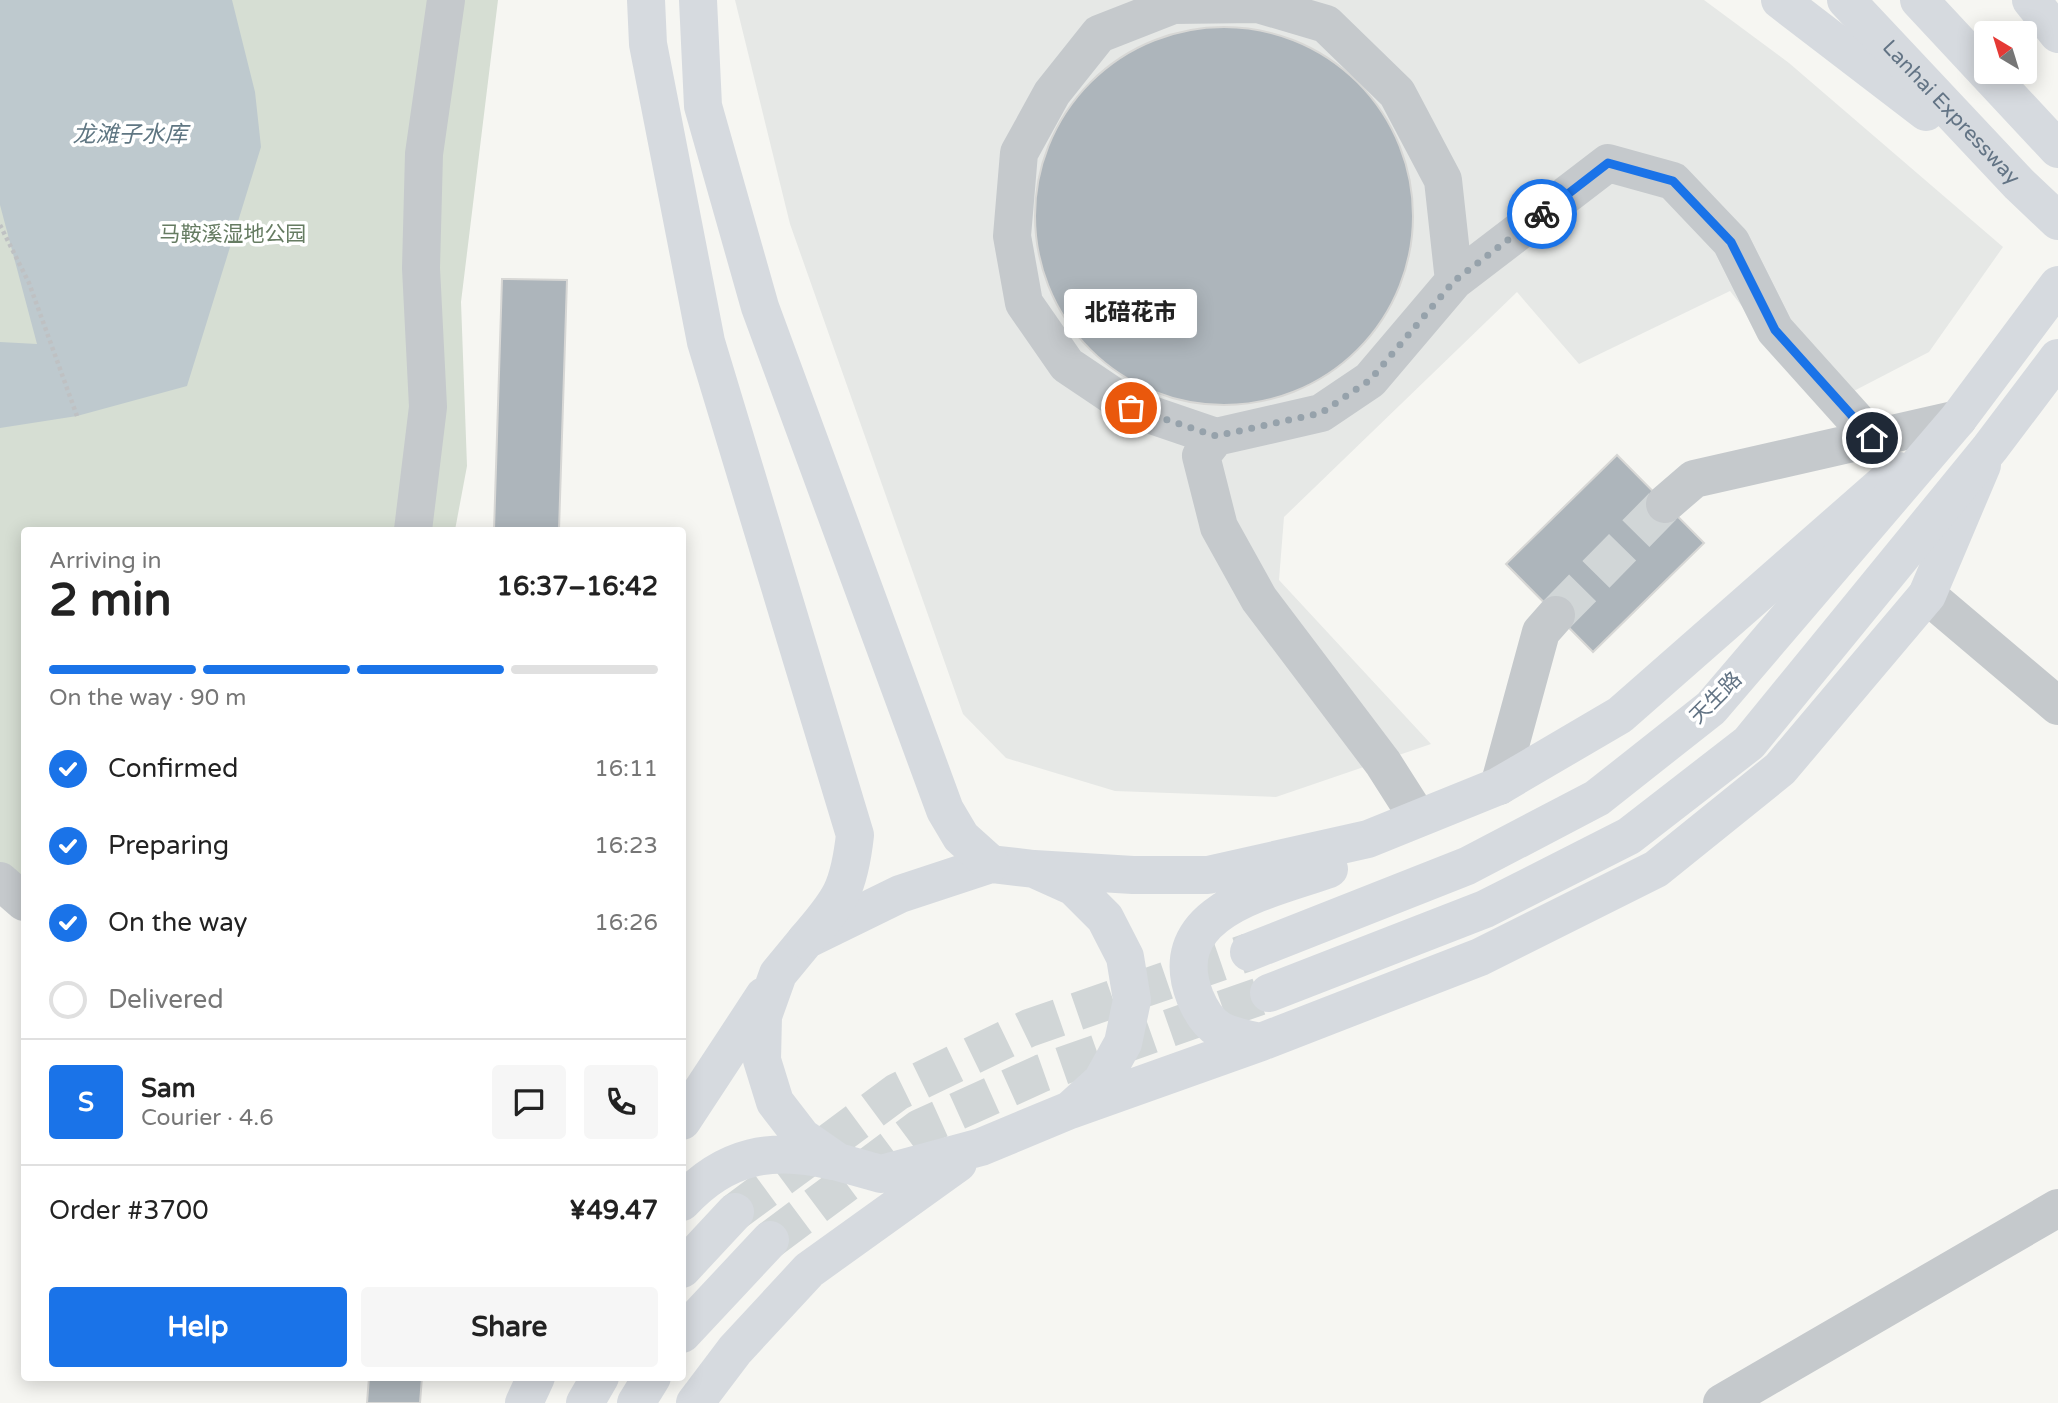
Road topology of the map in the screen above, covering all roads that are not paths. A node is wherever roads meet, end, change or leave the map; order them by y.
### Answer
1 (446, 0) edge
2 (646, 0) edge
3 (698, 0) edge
4 (1780, 0) edge
5 (1846, 0) edge
6 (1919, 0) edge
7 (2031, 0) edge
8 (2058, 34) edge
9 (2057, 148) edge
10 (2019, 184) junction
11 (2058, 221) edge
12 (1454, 281) junction
13 (2058, 285) edge
14 (2058, 358) edge
15 (1958, 419) junction
16 (1216, 436) junction
17 (1872, 438) junction
18 (1990, 448) junction
19 (1665, 504) tunnel mouth
20 (413, 527) edge
21 (1927, 595) junction
22 (1556, 615) tunnel mouth
23 (2058, 706) edge
24 (1620, 715) junction
25 (1499, 786) junction
26 (1418, 818) junction
27 (991, 864) junction
28 (1034, 869) junction
29 (0, 881) edge
30 (21, 899) edge
31 (806, 940) junction
32 (1249, 952) tunnel mouth
33 (778, 974) junction
34 (1269, 993) tunnel mouth
35 (1261, 1042) junction
36 (1070, 1110) junction
37 (686, 1115) edge
38 (981, 1147) junction
39 (838, 1162) junction
40 (686, 1198) edge
41 (2058, 1208) edge
42 (735, 1212) tunnel mouth
43 (770, 1240) tunnel mouth
44 (686, 1265) edge
45 (686, 1330) edge
46 (534, 1381) edge
47 (598, 1381) edge
48 (650, 1381) edge
49 (524, 1403) edge
50 (585, 1403) edge
51 (636, 1403) edge
52 (695, 1403) edge
53 (1722, 1403) edge

1 - 20 street
2 - 31 main road
3 - 27 main road
4 - 10 main road
5 - 10 main road, Lanhai Expressway
6 - 9 main road
7 - 8 main road
10 - 11 main road, Lanhai Expressway
12 - 16 street
12 - 16 street
12 - 17 street
13 - 15 main road, 天生路
14 - 18 main road
15 - 17 street
15 - 24 main road
15 - 32 main road, 天生路
16 - 26 street
17 - 19 street
18 - 21 main road
18 - 34 main road
21 - 23 street
21 - 35 main road
22 - 25 street
24 - 25 main road
24 - 35 main road
25 - 26 main road
26 - 28 main road
27 - 28 main road
27 - 31 main road
28 - 36 main road
29 - 30 street
31 - 33 main road
33 - 37 main road
33 - 39 main road
35 - 36 main road
36 - 38 main road
38 - 39 main road
38 - 52 main road
39 - 40 main road
41 - 53 street
42 - 44 main road
43 - 45 main road
46 - 49 main road
47 - 50 main road
48 - 51 main road

